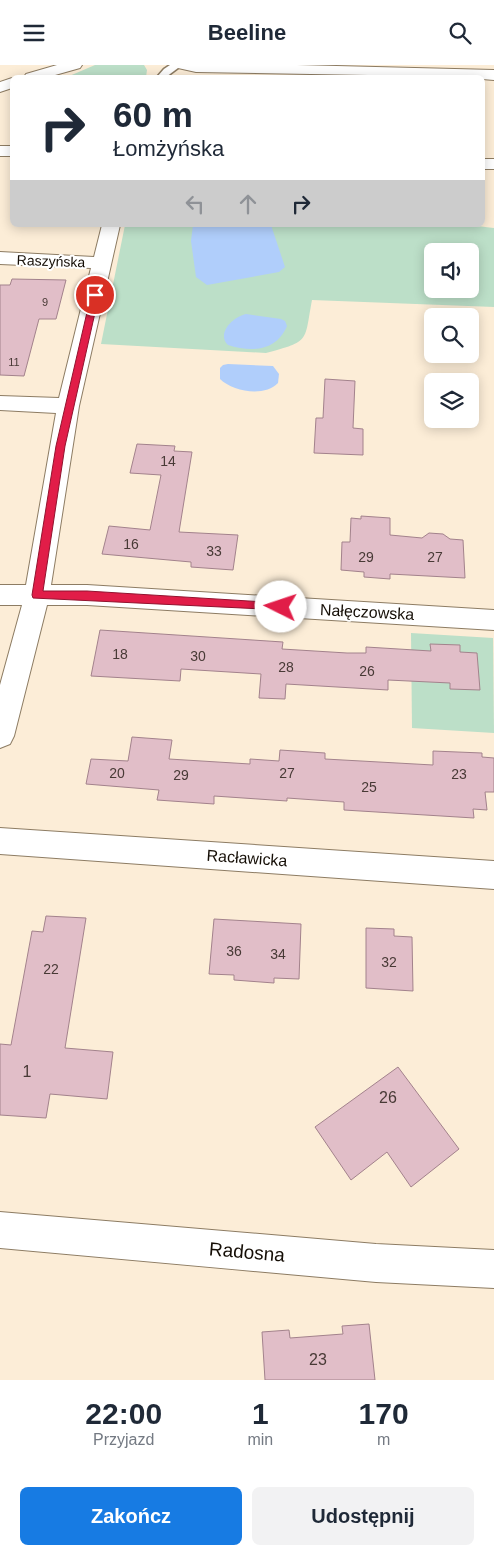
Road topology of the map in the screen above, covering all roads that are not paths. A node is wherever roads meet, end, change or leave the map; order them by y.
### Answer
1 (74, 65) edge
2 (177, 65) edge
3 (184, 65) edge
4 (39, 75) edge
5 (163, 75) edge
6 (494, 75) edge
7 (111, 227) edge
8 (0, 259) edge
9 (102, 263) junction
10 (0, 403) edge
11 (68, 406) junction
12 (0, 595) edge
13 (37, 595) junction
14 (494, 620) edge
15 (0, 736) edge
16 (0, 841) edge
17 (494, 875) edge
18 (0, 1230) edge
19 (494, 1269) edge

1 - 4 street
2 - 5 lane
3 - 6 street
7 - 9 street
8 - 9 street, Raszyńska
9 - 11 street
10 - 11 street
11 - 13 street
12 - 13 street, Nałęczowska
13 - 14 street, Nałęczowska
13 - 15 street
16 - 17 street, Racławicka
18 - 19 street, Radosna

